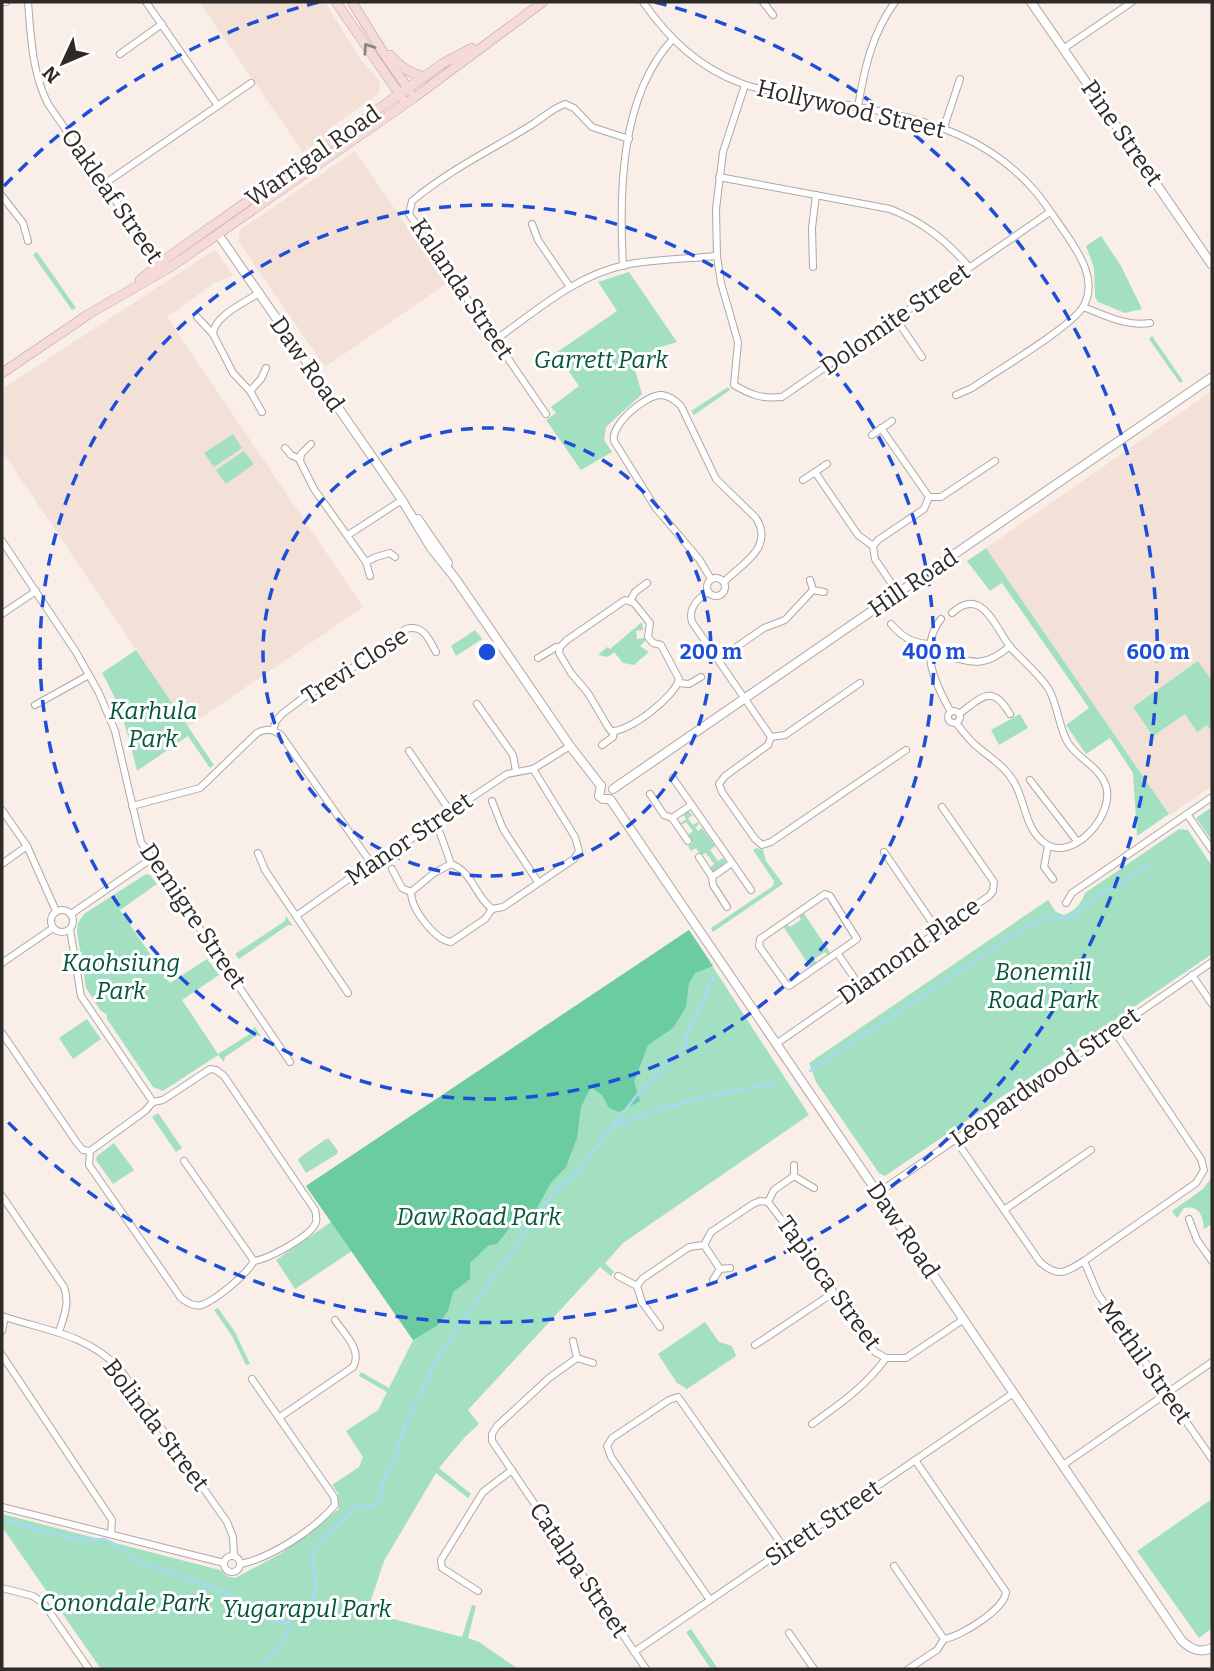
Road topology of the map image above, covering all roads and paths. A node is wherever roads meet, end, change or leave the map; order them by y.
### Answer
1 (28, 2) edge
2 (146, 2) edge
3 (336, 2) edge
4 (352, 2) edge
5 (543, 2) edge
6 (643, 2) edge
7 (763, 2) edge
8 (895, 2) edge
9 (1031, 2) edge
10 (1132, 2) edge
11 (773, 15) dead end
12 (162, 24) junction
13 (371, 32) junction
14 (498, 33) junction
15 (672, 40) junction
16 (1063, 49) junction
17 (120, 54) dead end
18 (425, 77) junction
19 (960, 79) dead end
20 (251, 83) dead end
21 (745, 85) junction
22 (404, 91) junction
23 (415, 97) junction
24 (406, 104) junction
25 (218, 106) junction
26 (858, 107) junction
27 (944, 127) junction
28 (629, 139) junction
29 (290, 171) junction
30 (719, 177) junction
31 (297, 180) junction
32 (104, 184) junction
33 (2, 195) edge
34 (816, 195) junction
35 (1050, 212) junction
36 (532, 224) dead end
37 (215, 230) junction
38 (28, 241) dead end
39 (717, 256) junction
40 (1212, 265) edge
41 (623, 266) junction
42 (162, 267) junction
43 (813, 267) dead end
44 (969, 267) junction
45 (570, 287) junction
46 (259, 293) junction
47 (1083, 307) junction
48 (197, 317) dead end
49 (896, 319) junction
50 (1150, 323) dead end
51 (213, 334) junction
52 (495, 340) junction
53 (922, 357) dead end
54 (266, 368) dead end
55 (2, 373) edge
56 (1212, 377) edge
57 (250, 391) junction
58 (956, 395) dead end
59 (262, 412) dead end
60 (546, 414) dead end
61 (892, 421) dead end
62 (881, 428) junction
63 (872, 435) dead end
64 (311, 444) dead end
65 (285, 448) dead end
66 (300, 458) junction
67 (995, 461) dead end
68 (827, 464) dead end
69 (816, 472) junction
70 (803, 480) dead end
71 (929, 497) junction
72 (402, 500) junction
73 (348, 536) junction
74 (2, 541) edge
75 (873, 546) junction
76 (396, 557) dead end
77 (366, 562) junction
78 (370, 576) dead end
79 (711, 579) junction
80 (810, 580) dead end
81 (724, 582) junction
82 (647, 583) dead end
83 (813, 590) junction
84 (36, 591) junction
85 (708, 592) junction
86 (824, 592) dead end
87 (898, 593) junction
88 (630, 601) junction
89 (951, 612) dead end
90 (2, 614) edge
91 (941, 619) dead end
92 (891, 624) dead end
93 (929, 644) junction
94 (1010, 646) junction
95 (560, 647) junction
96 (732, 650) dead end
97 (436, 652) dead end
98 (944, 655) dead end
99 (538, 658) dead end
100 (89, 675) junction
101 (701, 677) dead end
102 (678, 683) junction
103 (860, 683) dead end
104 (744, 698) junction
105 (477, 704) dead end
106 (35, 705) dead end
107 (951, 712) junction
108 (959, 714) junction
109 (1010, 714) dead end
110 (956, 723) junction
111 (273, 730) junction
112 (614, 731) junction
113 (771, 737) junction
114 (602, 745) dead end
115 (570, 746) junction
116 (906, 750) dead end
117 (409, 751) dead end
118 (533, 769) junction
119 (516, 771) junction
120 (673, 778) dead end
121 (1030, 780) dead end
122 (601, 786) junction
123 (613, 789) junction
124 (650, 794) dead end
125 (1212, 797) edge
126 (610, 800) junction
127 (492, 801) dead end
128 (691, 805) junction
129 (132, 806) junction
130 (942, 807) dead end
131 (448, 808) junction
132 (2, 810) edge
133 (1187, 814) junction
134 (672, 818) junction
135 (440, 833) dead end
136 (688, 841) dead end
137 (1077, 841) junction
138 (27, 846) junction
139 (1048, 846) junction
140 (1212, 850) edge
141 (884, 852) dead end
142 (258, 853) dead end
143 (699, 857) dead end
144 (152, 859) junction
145 (369, 860) junction
146 (732, 863) junction
147 (2, 864) edge
148 (451, 864) junction
149 (393, 869) dead end
150 (712, 877) junction
151 (1053, 879) dead end
152 (538, 882) junction
153 (751, 890) dead end
154 (411, 892) junction
155 (1066, 903) dead end
156 (727, 907) dead end
157 (492, 909) junction
158 (56, 911) junction
159 (71, 914) junction
160 (296, 916) junction
161 (53, 928) junction
162 (70, 929) junction
163 (939, 931) junction
164 (838, 954) junction
165 (1212, 962) edge
166 (2, 963) edge
167 (1192, 975) junction
168 (859, 985) junction
169 (348, 993) dead end
170 (1212, 1004) edge
171 (1113, 1029) junction
172 (2, 1033) edge
173 (776, 1044) junction
174 (290, 1062) dead end
175 (153, 1102) junction
176 (955, 1139) junction
177 (1091, 1150) dead end
178 (90, 1152) junction
179 (184, 1161) dead end
180 (794, 1165) dead end
181 (794, 1176) junction
182 (814, 1188) dead end
183 (878, 1192) junction
184 (2, 1196) edge
185 (768, 1202) junction
186 (1004, 1210) junction
187 (1189, 1219) dead end
188 (704, 1245) junction
189 (254, 1261) junction
190 (1084, 1261) junction
191 (1212, 1261) edge
192 (730, 1268) dead end
193 (720, 1269) junction
194 (618, 1276) dead end
195 (713, 1280) dead end
196 (636, 1286) junction
197 (833, 1293) junction
198 (3, 1317) edge
199 (964, 1319) junction
200 (335, 1320) dead end
201 (660, 1327) dead end
202 (2, 1331) edge
203 (60, 1332) junction
204 (573, 1340) dead end
205 (755, 1345) dead end
206 (2, 1354) edge
207 (577, 1358) junction
208 (886, 1358) junction
209 (1212, 1362) edge
210 (593, 1363) dead end
211 (252, 1379) dead end
212 (1167, 1393) junction
213 (1012, 1394) junction
214 (280, 1417) junction
215 (812, 1424) dead end
216 (1212, 1459) edge
217 (915, 1460) junction
218 (1063, 1465) junction
219 (512, 1470) junction
220 (2, 1507) edge
221 (111, 1534) junction
222 (785, 1549) junction
223 (234, 1556) junction
224 (224, 1563) junction
225 (241, 1564) junction
226 (894, 1566) dead end
227 (2, 1588) edge
228 (478, 1591) dead end
229 (710, 1600) junction
230 (789, 1633) dead end
231 (944, 1639) junction
232 (1212, 1648) edge
233 (634, 1651) junction
234 (89, 1669) edge
235 (646, 1669) edge
236 (814, 1669) edge
237 (908, 1669) edge

1 - 32 street, Oakleaf Street
2 - 12 street
22 -> 3 main road
4 - 13 main road
5 - 14 main road, Warrigal Road
6 - 15 street, Hollywood Street
7 - 11 street
8 - 26 street
9 - 16 street, Pine Street
10 - 16 street
12 - 17 street
12 - 25 street
13 - 18 main road
13 - 22 main road
14 - 18 main road, Warrigal Road
14 - 23 main road, Warrigal Road
15 - 21 street, Hollywood Street
15 - 28 street
16 - 40 street, Pine Street
18 - 22 main road, Warrigal Road
19 - 27 street
20 - 25 street
21 - 26 street, Hollywood Street
21 - 30 street
22 - 23 main road
22 - 24 main road
22 - 29 main road, Warrigal Road
23 - 24 main road, Warrigal Road
24 - 31 main road, Warrigal Road
25 - 32 street
26 - 27 street, Hollywood Street
27 - 35 street, Hollywood Street
28 - 41 street
28 - 52 street, Kalanda Street
29 - 31 main road
29 - 37 main road, Warrigal Road
30 - 34 street
30 - 39 street
31 - 37 main road, Warrigal Road
32 - 42 street, Oakleaf Street
33 - 38 street
34 - 43 street
34 - 44 street
35 - 44 street, Dolomite Street
35 - 47 street, Hollywood Street
36 - 45 street
37 - 42 main road, Warrigal Road
37 - 46 street, Daw Road
39 - 41 street
39 - 49 street, Dolomite Street
41 - 45 street
42 - 55 main road, Warrigal Road
44 - 49 street, Dolomite Street
45 - 52 street
46 - 51 street
46 - 72 street, Daw Road
47 - 50 street
47 - 58 street
48 - 51 street
49 - 53 street
51 - 57 street
52 - 60 street, Kalanda Street
54 - 57 street
56 - 87 street, Hill Road
57 - 59 street
61 - 62 street
62 - 63 street
62 - 71 street
64 - 66 street
65 - 66 street
66 - 73 street
67 - 71 street
68 - 69 street
69 - 70 street
69 - 75 street
71 - 75 street
72 - 73 street
72 - 115 street, Daw Road
73 - 77 street
74 - 84 street, Demigre Street
75 - 87 street
76 - 77 street
77 - 78 street
79 - 81 street
79 - 81 street
79 - 85 street
80 - 83 street
81 - 85 street
82 - 88 street
83 - 86 street
83 - 96 street
84 - 90 street
84 - 100 street, Demigre Street
85 - 104 street
87 - 104 street, Hill Road
88 - 95 street
88 - 102 street
89 - 94 street
91 - 93 street
92 - 93 street
93 - 107 street
94 - 98 street
94 - 137 street
95 - 99 street
95 - 112 street
97 - 111 street, Trevi Close
100 - 106 street
100 - 129 street, Demigre Street
101 - 102 street
102 - 112 street
103 - 113 street
104 - 113 street
104 - 123 street, Hill Road
105 - 119 street
107 - 108 street
107 - 110 street
108 - 109 street
108 - 110 street
110 - 139 street
111 - 129 street
111 - 145 street
112 - 114 street
113 - 116 street
115 - 118 street, Manor Street
115 - 122 street, Daw Road
117 - 131 street
118 - 119 street, Manor Street
118 - 152 street
119 - 131 street, Manor Street
120 - 128 street
121 - 137 street
122 - 123 street
122 - 126 street, Daw Road
123 - 126 street
124 - 134 street
125 - 133 street
126 - 173 street, Daw Road
127 - 152 street
128 - 134 street
128 - 146 street
129 - 144 street, Demigre Street
130 - 163 street, Diamond Place
131 - 145 street, Manor Street
132 - 138 street
133 - 140 street
133 - 155 street
134 - 136 street
135 - 148 street
137 - 139 street
138 - 147 street
138 - 158 street
139 - 151 street
141 - 163 street
142 - 160 street
143 - 150 street
144 - 159 street
144 - 174 street, Demigre Street
145 - 160 street, Manor Street
146 - 150 street
146 - 153 street
148 - 154 street
148 - 157 street
149 - 154 street
150 - 156 street
152 - 157 street
154 - 157 street
158 - 159 street
158 - 161 street
159 - 162 street
160 - 169 street
161 - 162 street
161 - 166 street
162 - 175 street
163 - 168 street, Diamond Place
164 - 164 street
164 - 168 street
165 - 167 street, Leopardwood Street
167 - 170 street
167 - 171 street, Leopardwood Street
168 - 173 street, Diamond Place
171 - 176 street, Leopardwood Street
171 - 190 street
172 - 178 street
173 - 183 street, Daw Road
175 - 178 street
175 - 189 street
176 - 183 street, Leopardwood Street
176 - 186 street
177 - 186 street
178 - 189 street
179 - 189 street
180 - 181 street
181 - 182 street
181 - 185 street
183 - 199 street, Daw Road
184 - 203 street
185 - 188 street
185 - 197 street, Tapioca Street
186 - 190 street
187 - 191 street
188 - 193 street
188 - 196 street
190 - 212 street, Methil Street
192 - 193 street
193 - 195 street
194 - 196 street
196 - 201 street
197 - 205 street
197 - 208 street, Tapioca Street
198 - 202 street
198 - 203 street, Bolinda Street
199 - 208 street, Tapioca Street
199 - 213 street, Daw Road
200 - 214 street
203 - 223 street, Bolinda Street
204 - 207 street
206 - 221 street
207 - 210 street
207 - 219 street, Catalpa Street
208 - 215 street
209 - 212 street
211 - 214 street
212 - 216 street, Methil Street
212 - 218 street
213 - 217 street, Sirett Street
213 - 218 street, Daw Road
214 - 225 street
217 - 222 street, Sirett Street
217 - 231 street
218 - 232 street, Daw Road
219 - 228 street
219 - 233 street, Catalpa Street
220 - 221 street
221 - 224 street
222 - 229 street, Sirett Street
222 - 229 street
223 - 224 street
223 - 225 street
224 - 225 street
226 - 231 street
227 - 234 street
229 - 233 street, Sirett Street
230 - 236 street
231 - 237 street
233 - 235 street, Catalpa Street

